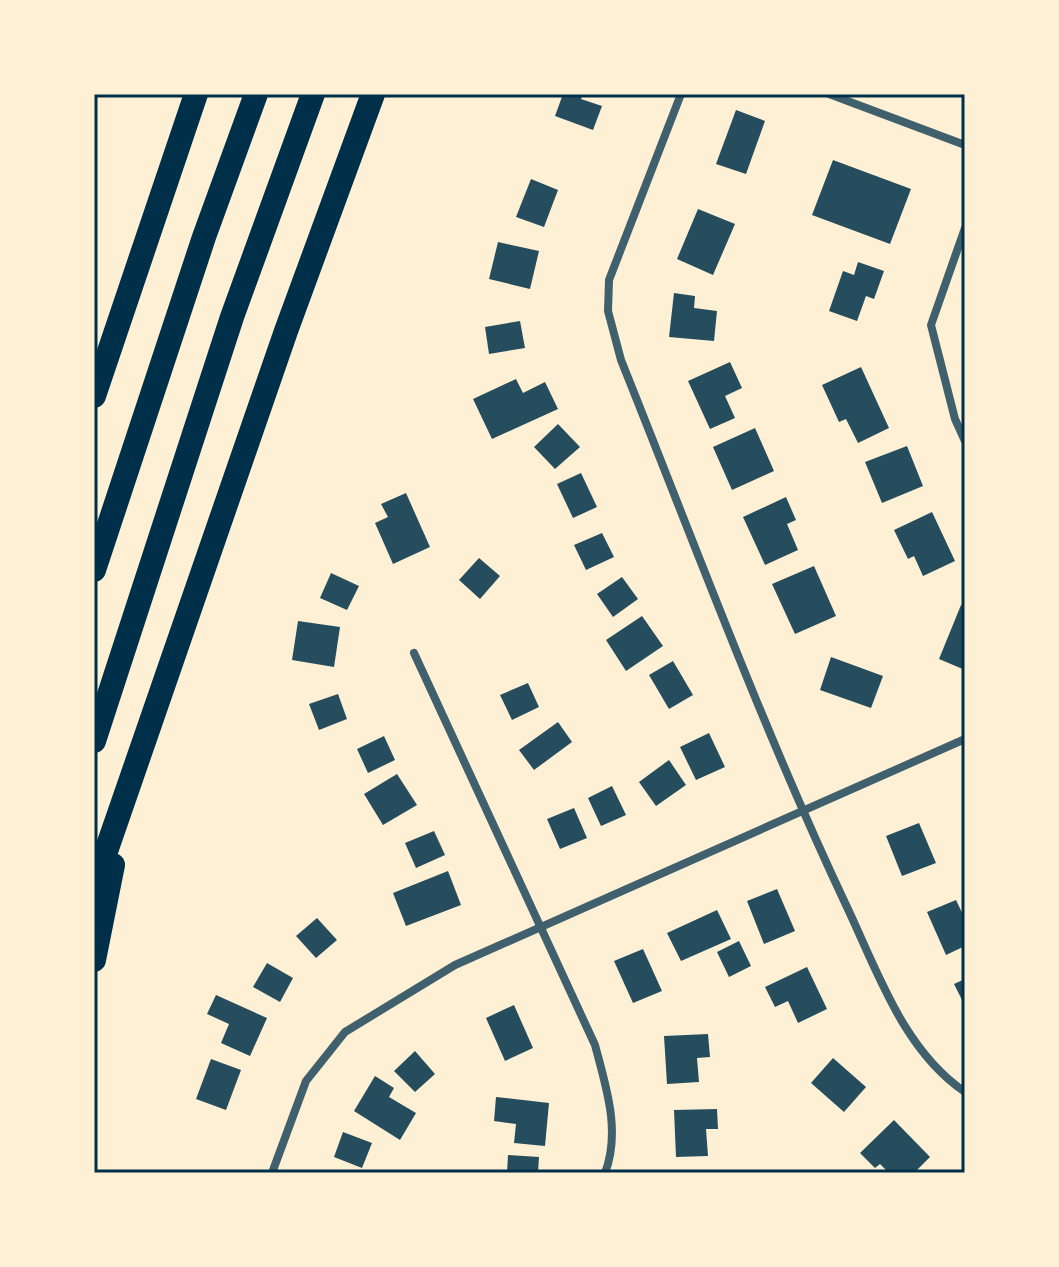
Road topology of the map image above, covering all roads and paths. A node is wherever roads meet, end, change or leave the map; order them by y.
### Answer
1 (196, 94) edge
2 (256, 94) edge
3 (313, 94) edge
4 (373, 94) edge
5 (681, 94) edge
6 (829, 94) edge
7 (965, 145) edge
8 (965, 228) edge
9 (94, 396) edge
10 (965, 441) edge
11 (94, 570) edge
12 (414, 653) dead end
13 (965, 739) edge
14 (94, 741) edge
15 (131, 777) junction
16 (802, 811) junction
17 (94, 886) edge
18 (540, 929) junction
19 (94, 960) edge
20 (965, 1092) edge
21 (272, 1173) edge
22 (605, 1173) edge

1 - 9 highway
2 - 11 highway
3 - 14 highway
4 - 15 highway
5 - 16 street
6 - 7 street
8 - 10 street
12 - 18 street
13 - 16 street
15 - 17 highway
15 - 19 highway
16 - 18 street
16 - 20 street
18 - 21 street
18 - 22 street

